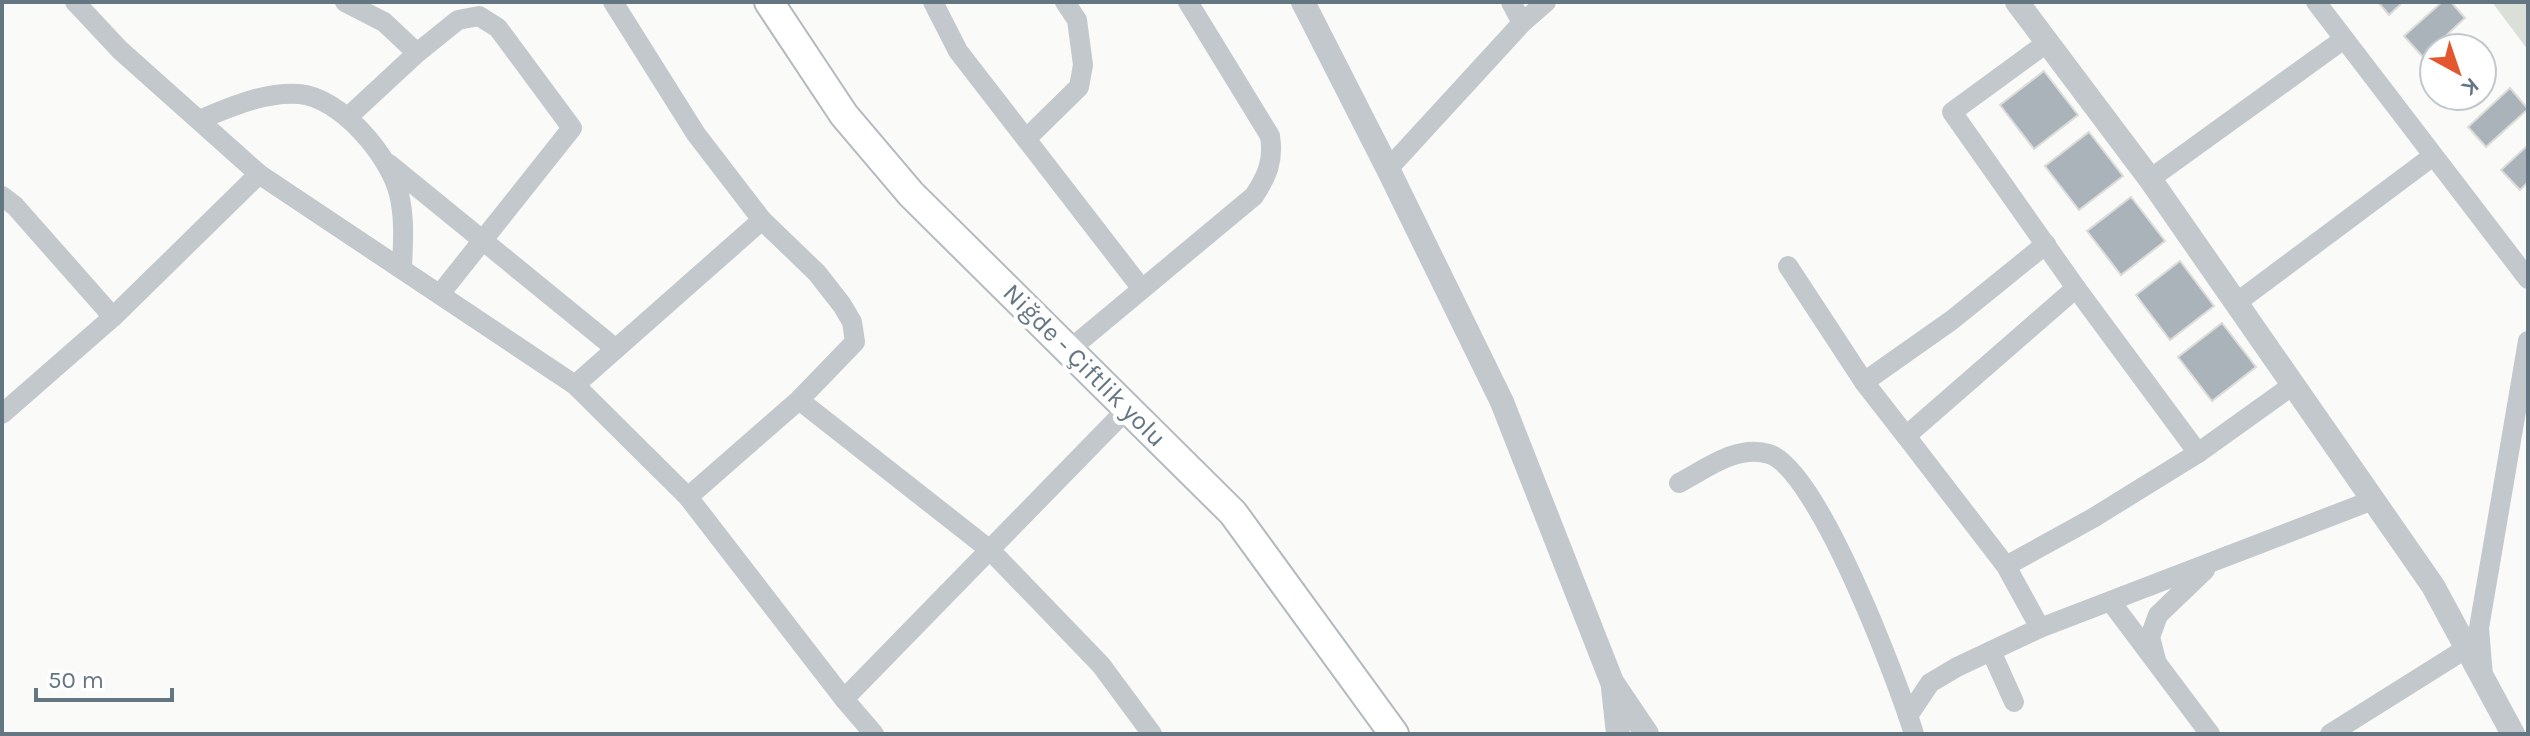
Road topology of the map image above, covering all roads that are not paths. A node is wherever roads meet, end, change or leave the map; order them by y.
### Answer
1 (75, 2) edge
2 (345, 2) edge
3 (613, 2) edge
4 (769, 2) edge
5 (933, 2) edge
6 (1065, 2) edge
7 (1188, 2) edge
8 (1303, 2) edge
9 (1511, 2) edge
10 (1546, 2) edge
11 (2017, 2) edge
12 (2316, 2) edge
13 (1522, 23) junction
14 (2344, 39) junction
15 (2048, 42) junction
16 (417, 53) junction
17 (348, 117) junction
18 (199, 120) junction
19 (1026, 139) junction
20 (2433, 156) junction
21 (384, 160) junction
22 (1388, 169) junction
23 (259, 174) junction
24 (2150, 179) junction
25 (2, 196) edge
26 (762, 220) junction
27 (484, 241) junction
28 (2046, 244) junction
29 (1788, 266) dead end
30 (402, 268) junction
31 (2528, 279) edge
32 (2076, 288) junction
33 (1142, 289) junction
34 (440, 294) junction
35 (2236, 303) junction
36 (113, 317) junction
37 (2528, 341) edge
38 (616, 349) junction
39 (1069, 350) junction
40 (1864, 382) junction
41 (575, 385) junction
42 (2293, 385) junction
43 (799, 400) junction
44 (1128, 408) junction
45 (2, 414) edge
46 (1906, 436) junction
47 (2198, 453) junction
48 (1679, 483) dead end
49 (688, 497) junction
50 (2373, 500) junction
51 (990, 550) junction
52 (2213, 562) junction
53 (2006, 566) junction
54 (2111, 602) junction
55 (2040, 628) junction
56 (2467, 648) junction
57 (1991, 651) junction
58 (2157, 663) junction
59 (2483, 680) junction
60 (1612, 682) junction
61 (844, 699) junction
62 (2014, 702) dead end
63 (1911, 725) edge
64 (874, 734) edge
65 (1152, 734) edge
66 (1394, 734) edge
67 (1618, 734) edge
68 (1647, 734) edge
69 (2210, 734) edge
70 (2330, 734) edge
71 (2513, 734) edge

1 - 18 street
2 - 16 street
3 - 26 street
4 - 39 main road, Niğde - Çiftlik yolu
5 - 19 street
6 - 19 street
7 - 33 street
8 - 22 street
9 - 13 street
10 - 13 street
11 - 15 street
12 - 14 street
13 - 22 street
14 - 20 street
14 - 24 street
15 - 24 street
15 - 28 street
16 - 17 street
16 - 27 street
17 - 18 street
17 - 21 street
18 - 23 street
19 - 33 street
20 - 31 street
20 - 35 street
21 - 27 street
21 - 30 street
22 - 60 street
23 - 30 street
23 - 36 street
24 - 35 street
25 - 36 street
26 - 38 street
26 - 43 street
27 - 34 street
27 - 38 street
28 - 32 street
28 - 40 street
29 - 40 street
30 - 34 street
32 - 46 street
32 - 47 street
33 - 39 street
34 - 41 street
35 - 42 street
36 - 45 street
37 - 59 street
38 - 41 street
39 - 44 main road, Niğde - Çiftlik yolu
40 - 46 street
41 - 49 street
42 - 47 street
42 - 50 street
43 - 49 street
43 - 51 street
44 - 51 street
44 - 66 main road, Niğde - Çiftlik yolu
46 - 53 street
47 - 53 street
48 - 63 street
49 - 61 street
50 - 52 street
50 - 56 street
51 - 61 street
51 - 65 street
52 - 54 street
52 - 58 street
53 - 55 street
54 - 55 street
54 - 58 street
55 - 57 street
56 - 59 street
56 - 70 street
57 - 62 street
57 - 63 street
58 - 69 street
59 - 71 street
60 - 67 street
60 - 68 street
61 - 64 street

